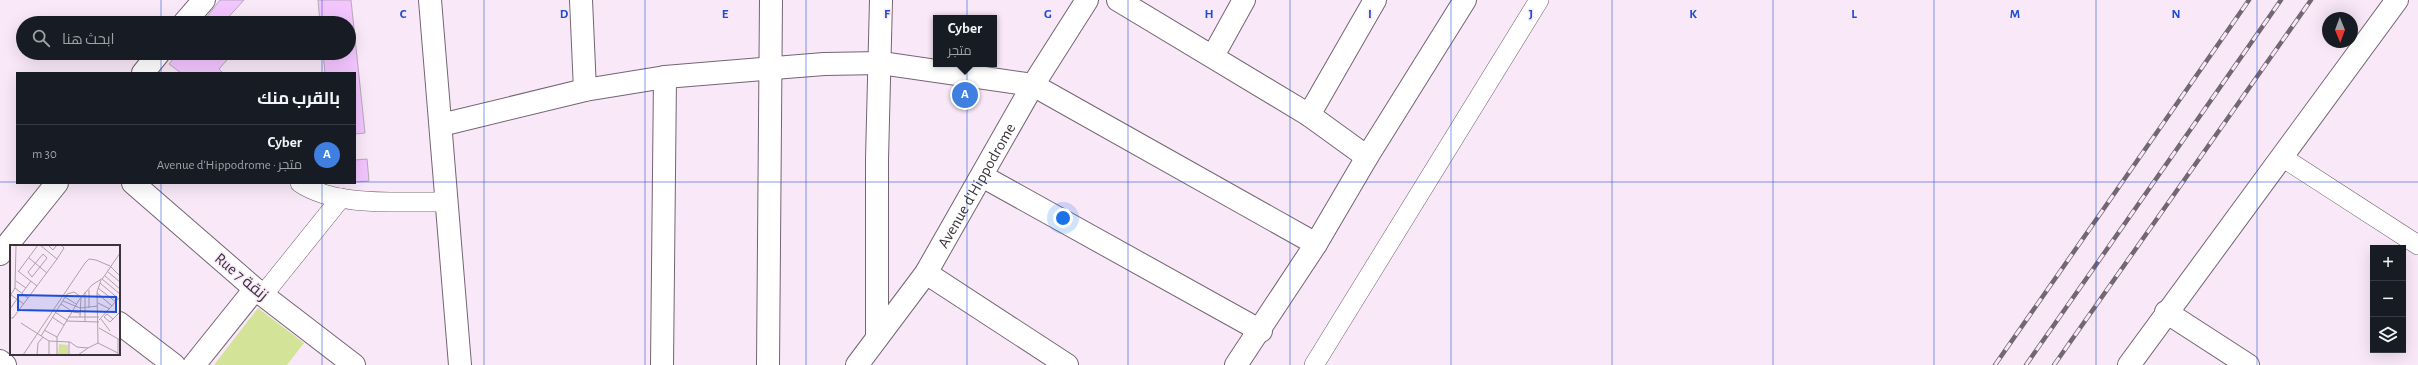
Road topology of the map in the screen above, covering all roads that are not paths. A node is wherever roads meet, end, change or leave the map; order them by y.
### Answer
1 (204, 0) edge
2 (430, 0) edge
3 (581, 0) edge
4 (771, 0) edge
5 (881, 0) edge
6 (1087, 0) edge
7 (1118, 0) edge
8 (1244, 0) edge
9 (1375, 0) edge
10 (1465, 0) edge
11 (1539, 0) edge
12 (2397, 0) edge
13 (190, 16) edge
14 (1213, 56) junction
15 (881, 63) junction
16 (770, 68) junction
17 (664, 78) junction
18 (1033, 85) junction
19 (585, 90) junction
20 (1309, 115) junction
21 (441, 125) junction
22 (1367, 157) junction
23 (2282, 157) junction
24 (982, 176) junction
25 (55, 184) edge
26 (134, 184) edge
27 (302, 184) edge
28 (341, 198) junction
29 (447, 202) junction
30 (1316, 244) junction
31 (11, 245) edge
32 (2418, 245) edge
33 (926, 272) junction
34 (259, 292) junction
35 (2166, 312) junction
36 (120, 324) edge
37 (1261, 331) junction
38 (877, 338) junction
39 (0, 360) edge
40 (866, 362) edge
41 (5, 365) edge
42 (174, 365) edge
43 (194, 365) edge
44 (354, 365) edge
45 (460, 365) edge
46 (662, 365) edge
47 (768, 365) edge
48 (1068, 365) edge
49 (1236, 365) edge
50 (1314, 365) edge
51 (2129, 365) edge
52 (2248, 365) edge

1 - 13 street
2 - 21 street
3 - 19 street
4 - 16 street
5 - 15 street
6 - 18 street, Avenue d'Hippodrome
7 - 14 street
8 - 14 street
9 - 20 street
10 - 22 street
11 - 50 lane
12 - 23 street
14 - 20 street
15 - 16 street
15 - 18 street
15 - 38 street
16 - 17 street
16 - 47 street
17 - 19 street
17 - 46 street
18 - 24 street, Avenue d'Hippodrome
18 - 30 street
19 - 21 street
20 - 22 street
21 - 29 street
22 - 30 street
23 - 32 lane
23 - 35 street
24 - 33 street, Avenue d'Hippodrome
24 - 37 street
25 - 31 street
26 - 34 street, Rue 7 زنقة
27 - 28 lane
28 - 29 lane
28 - 34 lane
29 - 45 street
30 - 37 street
33 - 38 street, Avenue d'Hippodrome
33 - 48 street
34 - 43 street
34 - 44 street, Rue 7 زنقة
35 - 51 street
35 - 52 street
36 - 42 street
37 - 49 street
38 - 40 street, Avenue d'Hippodrome
39 - 41 street

